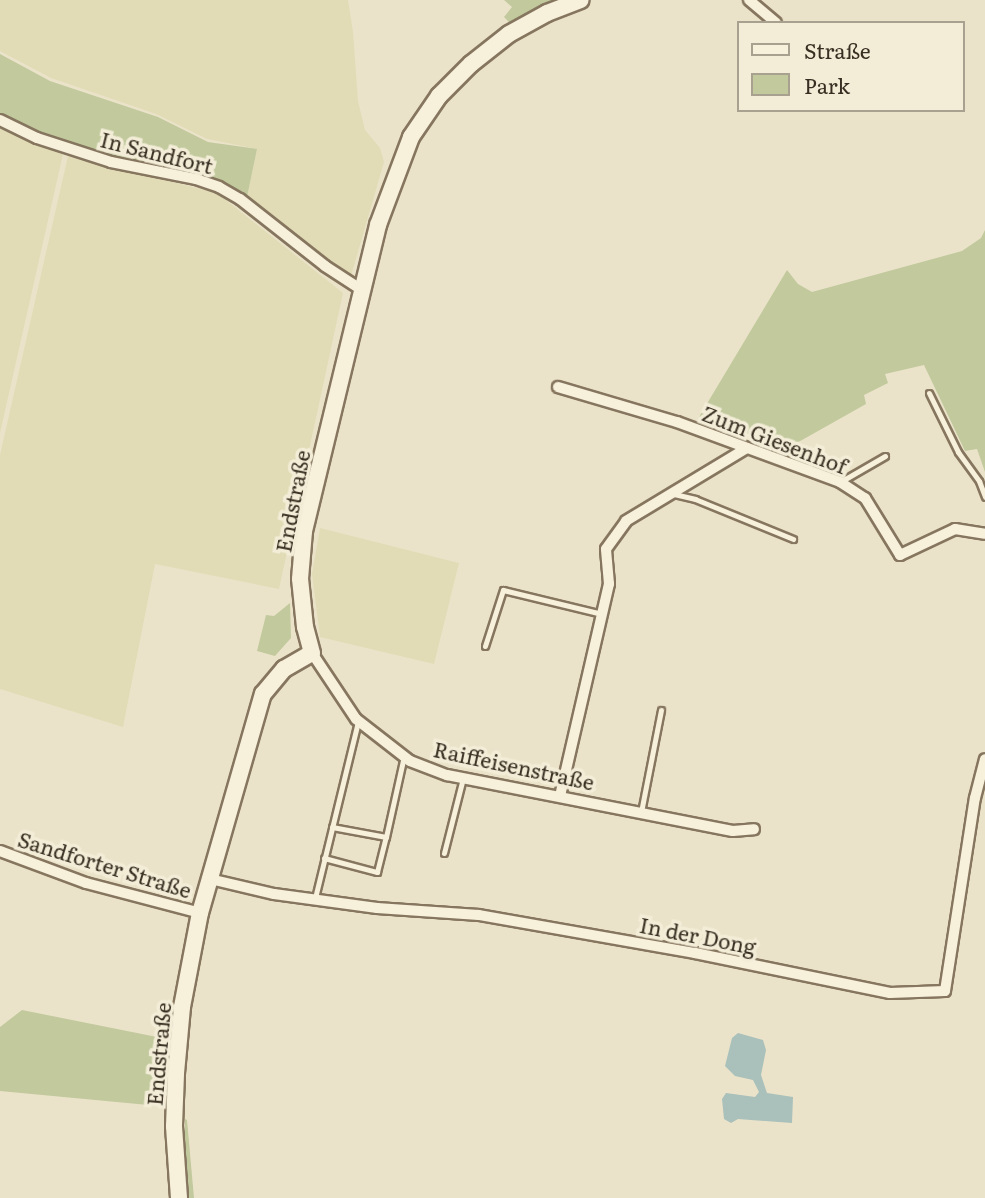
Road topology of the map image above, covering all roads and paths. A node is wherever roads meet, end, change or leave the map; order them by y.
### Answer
1 (581, 0) edge
2 (749, 0) edge
3 (774, 21) edge
4 (0, 120) edge
5 (362, 290) junction
6 (558, 387) dead end
7 (929, 393) dead end
8 (747, 448) junction
9 (885, 456) dead end
10 (840, 482) junction
11 (671, 494) junction
12 (985, 497) edge
13 (985, 534) edge
14 (793, 539) dead end
15 (602, 614) junction
16 (485, 646) dead end
17 (312, 653) junction
18 (661, 710) dead end
19 (358, 721) junction
20 (404, 756) junction
21 (985, 759) edge
22 (463, 778) junction
23 (560, 796) junction
24 (641, 812) junction
25 (332, 827) junction
26 (754, 829) dead end
27 (386, 837) junction
28 (0, 851) edge
29 (444, 853) dead end
30 (324, 858) junction
31 (211, 879) junction
32 (314, 899) junction
33 (200, 913) junction
34 (179, 1198) edge

1 - 5 street, Endstraße
2 - 3 street
4 - 5 street, In Sandfort
5 - 17 street, Endstraße
6 - 8 street, Zum Giesenhof
7 - 12 lane
8 - 10 street, Zum Giesenhof
8 - 11 street
9 - 10 lane
10 - 13 street, Zum Giesenhof
11 - 14 lane
11 - 15 street
15 - 16 lane
15 - 23 street
17 - 19 street, Raiffeisenstraße
17 - 31 street, Endstraße
18 - 24 lane
19 - 20 street, Raiffeisenstraße
19 - 25 lane
20 - 22 street, Raiffeisenstraße
20 - 27 lane
21 - 32 street, In der Dong
22 - 23 street, Raiffeisenstraße
22 - 29 lane
23 - 24 street, Raiffeisenstraße
24 - 26 street, Raiffeisenstraße
25 - 27 lane
25 - 30 lane
27 - 30 lane
28 - 33 street, Sandforter Straße
30 - 32 lane
31 - 32 street, In der Dong
31 - 33 street, Endstraße
33 - 34 street, Endstraße

